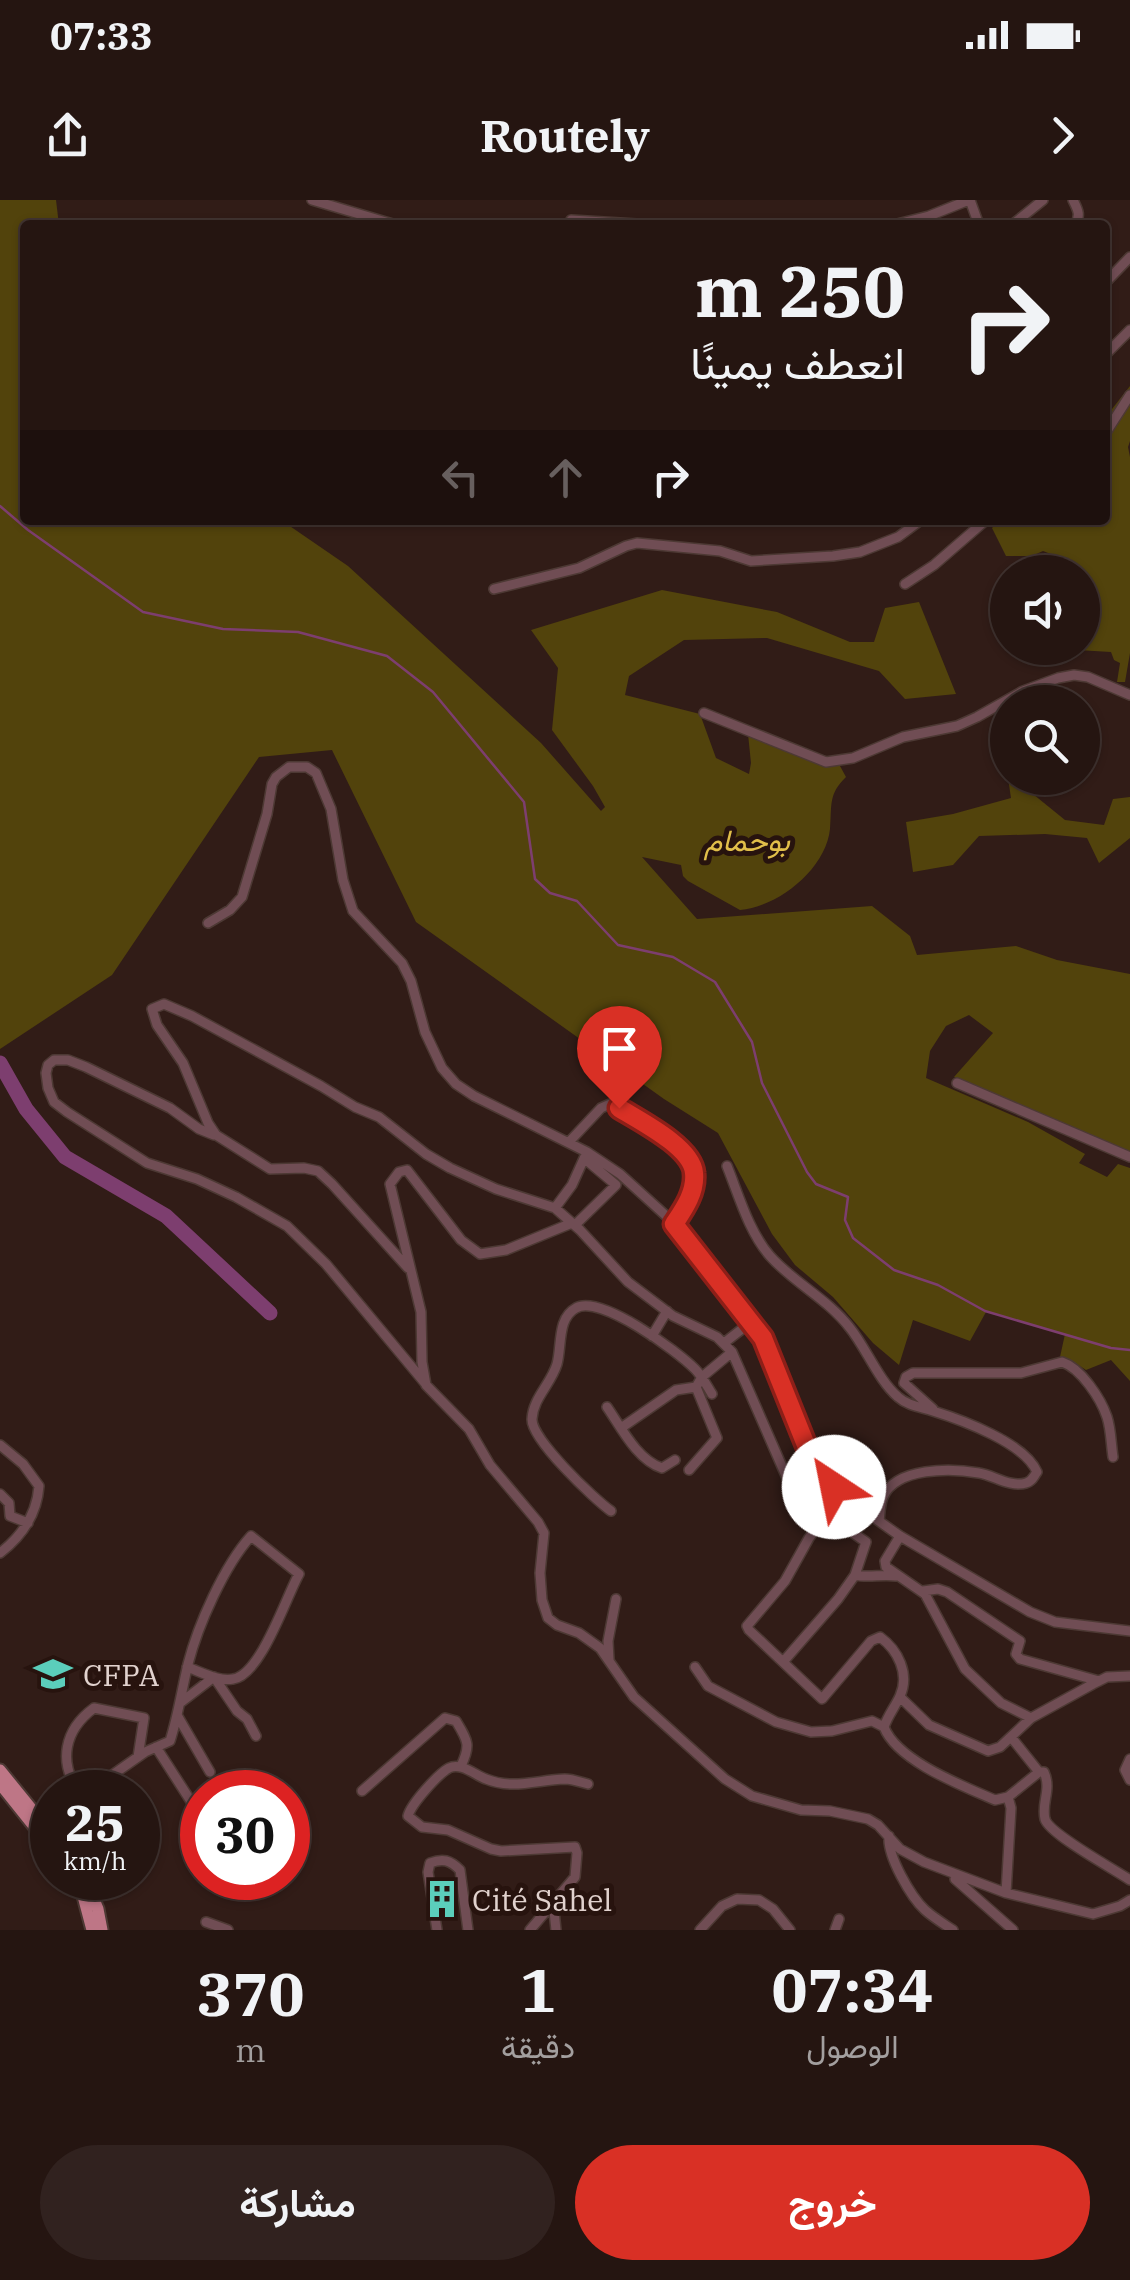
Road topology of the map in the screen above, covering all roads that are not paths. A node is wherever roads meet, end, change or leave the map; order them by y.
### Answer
1 (312, 200) edge
2 (969, 200) edge
3 (1044, 200) edge
4 (344, 210) junction
5 (341, 220) edge
6 (379, 220) edge
7 (913, 220) edge
8 (1018, 220) edge
9 (1130, 257) edge
10 (1110, 278) edge
11 (1130, 330) edge
12 (1110, 349) edge
13 (1130, 395) edge
14 (1110, 426) edge
15 (915, 525) edge
16 (981, 525) edge
17 (905, 584) dead end
18 (494, 589) dead end
19 (1130, 695) edge
20 (704, 713) dead end
21 (208, 922) dead end
22 (958, 1083) dead end
23 (216, 1136) junction
24 (569, 1142) junction
25 (586, 1155) junction
26 (1130, 1157) edge
27 (726, 1166) dead end
28 (620, 1182) junction
29 (555, 1208) junction
30 (573, 1224) junction
31 (674, 1224) junction
32 (410, 1270) junction
33 (667, 1310) junction
34 (752, 1322) junction
35 (652, 1336) junction
36 (724, 1343) junction
37 (732, 1352) junction
38 (702, 1377) junction
39 (426, 1385) junction
40 (696, 1387) junction
41 (712, 1394) dead end
42 (607, 1406) dead end
43 (935, 1411) junction
44 (621, 1428) junction
45 (0, 1445) edge
46 (1113, 1457) dead end
47 (674, 1460) dead end
48 (689, 1470) dead end
49 (834, 1487) junction
50 (0, 1494) edge
51 (794, 1494) dead end
52 (611, 1511) dead end
53 (879, 1521) junction
54 (28, 1523) junction
55 (846, 1528) dead end
56 (900, 1536) junction
57 (0, 1552) edge
58 (855, 1575) junction
59 (899, 1577) junction
60 (920, 1591) junction
61 (616, 1599) dead end
62 (1130, 1631) edge
63 (783, 1662) junction
64 (610, 1663) junction
65 (188, 1667) junction
66 (695, 1667) dead end
67 (1130, 1676) edge
68 (214, 1677) junction
69 (1100, 1682) junction
70 (900, 1697) junction
71 (180, 1703) junction
72 (177, 1715) junction
73 (1031, 1718) junction
74 (884, 1727) junction
75 (256, 1736) dead end
76 (1011, 1736) junction
77 (156, 1748) junction
78 (138, 1756) junction
79 (1130, 1760) edge
80 (461, 1766) junction
81 (0, 1770) edge
82 (68, 1770) edge
83 (119, 1770) edge
84 (209, 1770) edge
85 (1040, 1772) junction
86 (1130, 1780) edge
87 (0, 1784) edge
88 (588, 1784) dead end
89 (180, 1785) edge
90 (362, 1792) dead end
91 (1008, 1797) junction
92 (30, 1803) edge
93 (30, 1821) edge
94 (889, 1836) junction
95 (947, 1872) junction
96 (1130, 1880) edge
97 (1006, 1893) junction
98 (85, 1900) edge
99 (94, 1900) edge
100 (1130, 1900) edge
101 (553, 1902) junction
102 (206, 1922) dead end
103 (92, 1930) edge
104 (102, 1930) edge
105 (228, 1930) edge
106 (437, 1930) edge
107 (468, 1930) edge
108 (530, 1930) edge
109 (556, 1930) edge
110 (700, 1930) edge
111 (790, 1930) edge
112 (953, 1930) edge
113 (1013, 1930) edge

1 - 4 street
2 - 7 street
3 - 8 street
4 - 5 street
4 - 6 street
9 - 10 street
11 - 12 street
13 - 14 street
15 - 18 street
16 - 17 street
19 - 20 street
21 - 24 street
22 - 26 street
23 - 29 street
23 - 32 street
23 - 39 street
24 - 25 street
24 - 31 street
25 - 28 street
25 - 29 street
27 - 43 street
28 - 30 street
28 - 31 street
29 - 30 street
30 - 32 street
30 - 33 street
31 - 34 street
32 - 39 street
33 - 35 street
33 - 36 street
34 - 36 street
34 - 49 street
35 - 38 street
35 - 52 street
36 - 37 street
37 - 38 street
37 - 51 street
38 - 40 street
38 - 41 street
39 - 64 street
40 - 44 street
40 - 48 street
42 - 44 street
43 - 46 street
43 - 53 street
44 - 47 street
45 - 54 street
49 - 53 street
49 - 63 street
50 - 54 street
53 - 56 street
54 - 57 street
55 - 58 street
56 - 59 street
56 - 62 street
58 - 59 street
58 - 63 street
59 - 60 street
60 - 69 street
60 - 73 street
61 - 64 street
63 - 70 street
64 - 94 street
65 - 68 street
65 - 68 street
65 - 71 street
66 - 74 street
67 - 69 street
68 - 71 street
68 - 75 street
69 - 73 street
70 - 74 street
70 - 76 street
71 - 72 street
72 - 77 street
72 - 84 street
73 - 76 street
74 - 91 street
76 - 85 street
77 - 78 street
77 - 89 street
78 - 82 street
78 - 83 street
79 - 86 street
80 - 88 street
80 - 90 street
80 - 101 street
81 - 92 main road
85 - 91 street
85 - 96 street
87 - 93 main road
91 - 97 street
94 - 95 street
94 - 112 street
95 - 97 street
95 - 113 street
97 - 100 street
98 - 103 main road
99 - 104 main road
101 - 108 street
101 - 109 street
102 - 105 street
106 - 107 street
110 - 111 street

